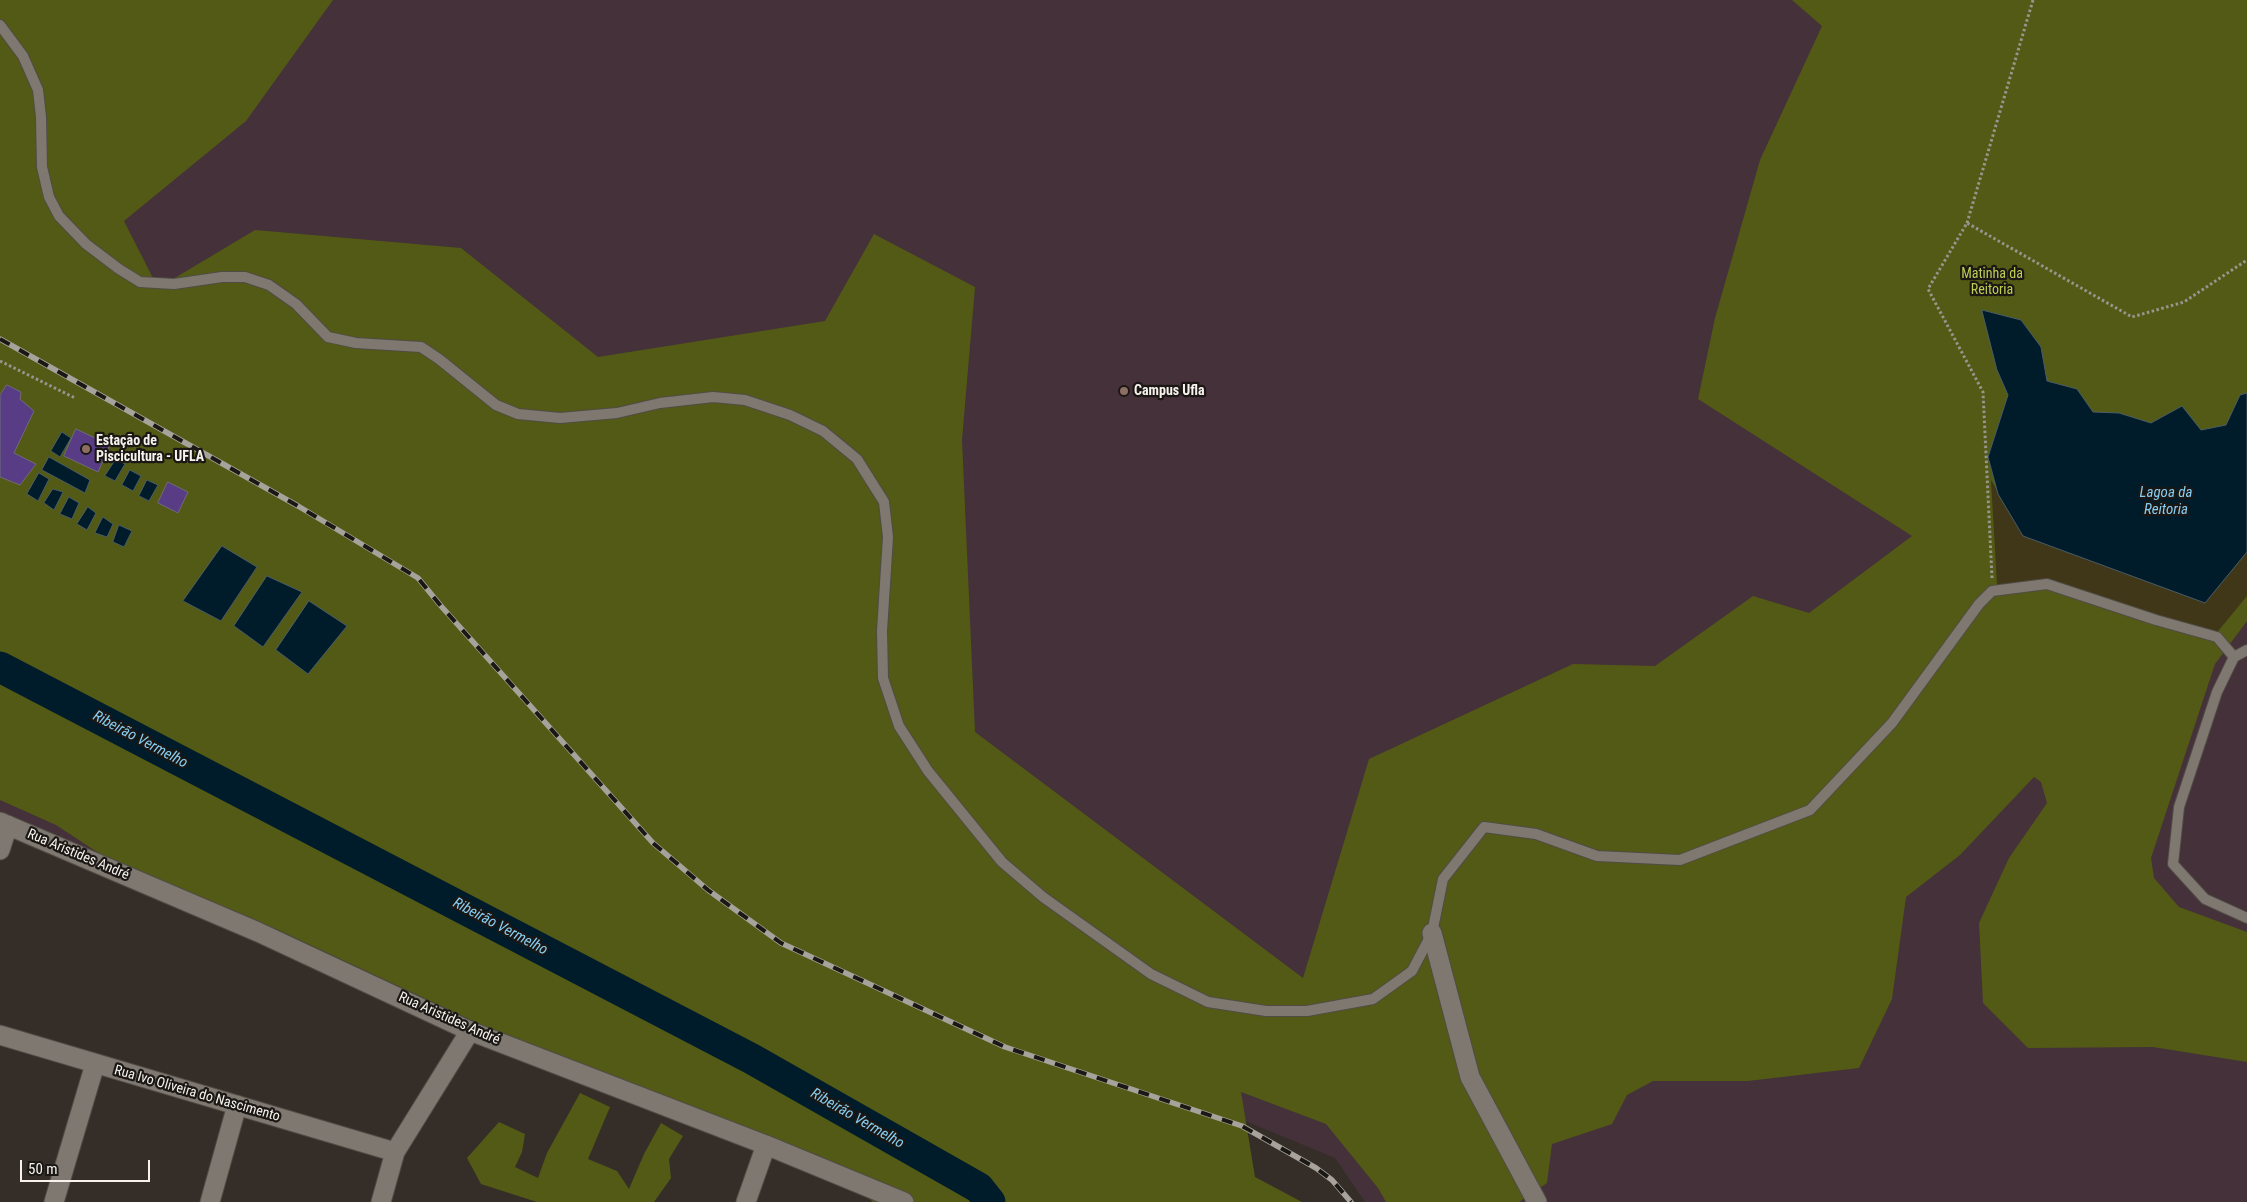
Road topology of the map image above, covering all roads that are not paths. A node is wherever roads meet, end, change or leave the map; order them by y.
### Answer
1 (0, 25) edge
2 (2247, 650) edge
3 (2234, 657) junction
4 (4, 824) edge
5 (0, 850) edge
6 (2247, 918) edge
7 (1432, 933) junction
8 (470, 1031) junction
9 (0, 1035) edge
10 (95, 1064) junction
11 (237, 1105) junction
12 (766, 1145) junction
13 (395, 1152) junction
14 (54, 1202) edge
15 (210, 1202) edge
16 (380, 1202) edge
17 (746, 1202) edge
18 (904, 1202) edge
19 (1537, 1202) edge

1 - 7 lane
2 - 3 lane
3 - 6 lane
3 - 7 lane
4 - 5 street
4 - 8 street, Rua Aristides André
7 - 19 street
8 - 12 street, Rua Aristides André
8 - 13 street
9 - 10 street, Rua Ivo Oliveira do Nascimento
10 - 11 street, Rua Ivo Oliveira do Nascimento
10 - 14 street
11 - 13 street, Rua Ivo Oliveira do Nascimento
11 - 15 street
12 - 17 street
12 - 18 street, Rua Aristides André
13 - 16 street

